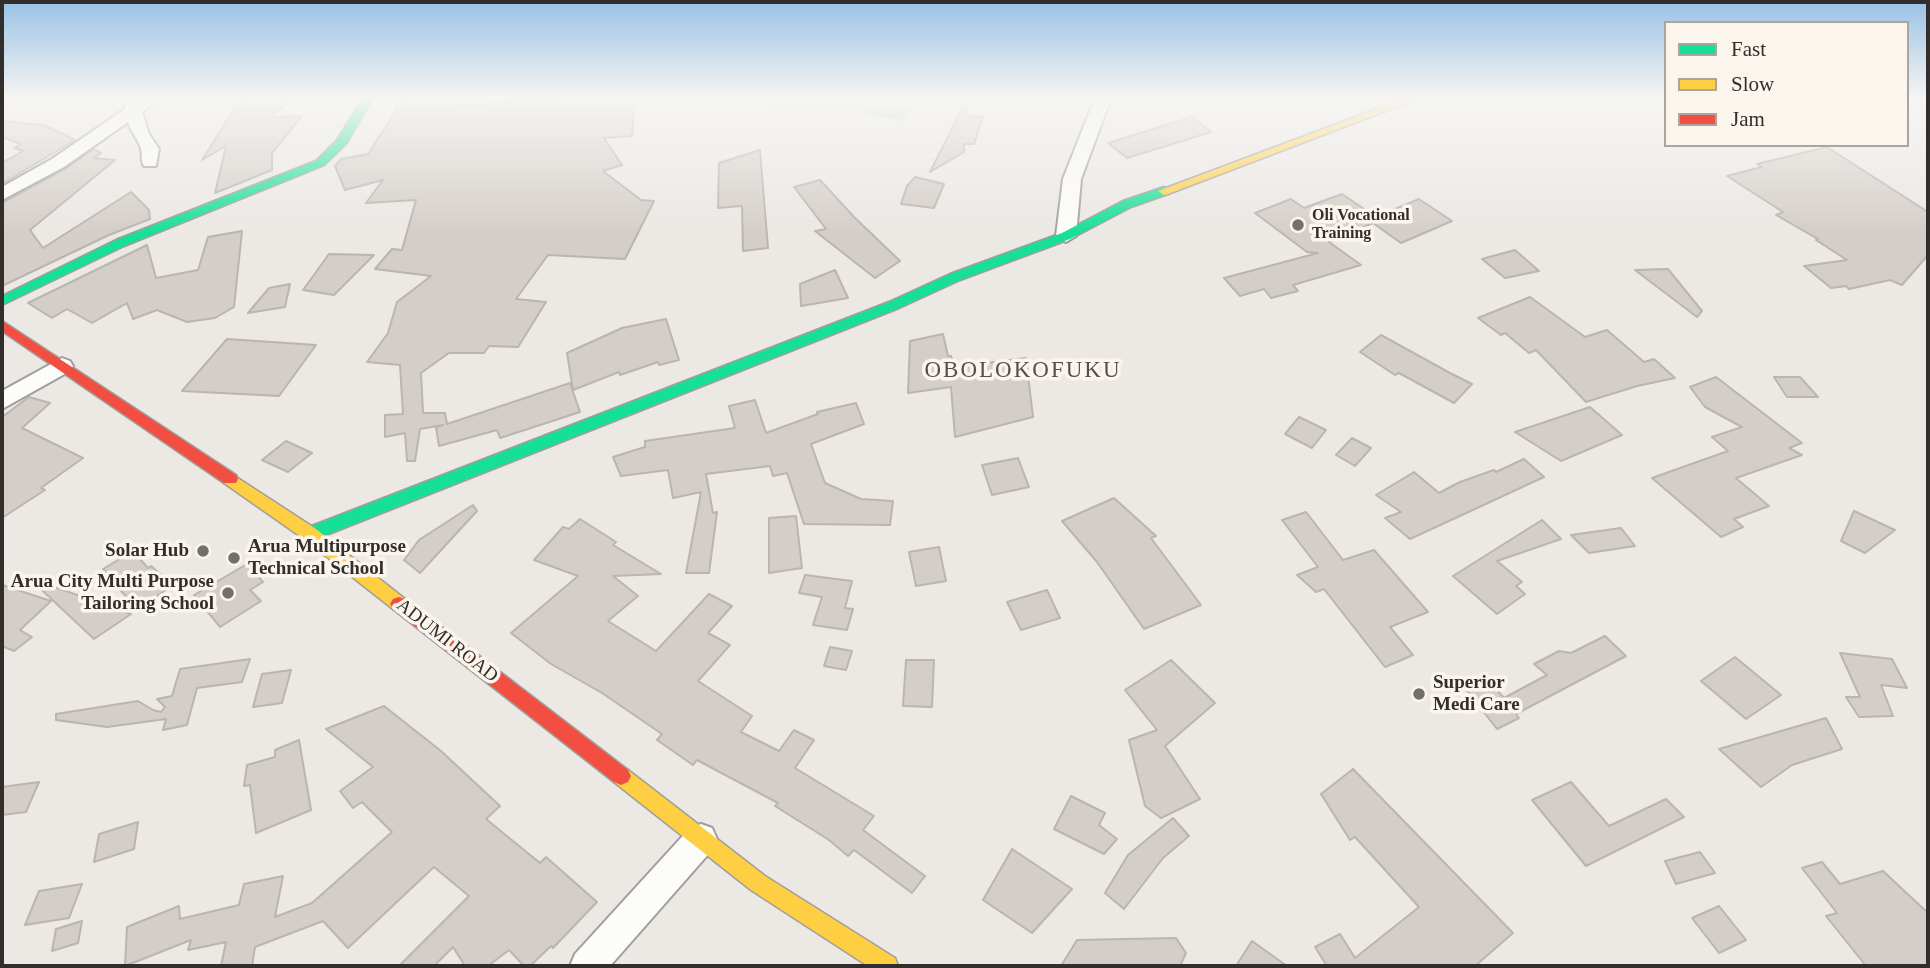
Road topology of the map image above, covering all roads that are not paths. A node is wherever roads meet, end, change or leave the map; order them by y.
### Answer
1 (83, 143) edge
2 (146, 143) edge
3 (341, 143) edge
4 (1084, 143) edge
5 (1293, 143) edge
6 (150, 162) dead end
7 (2, 194) edge
8 (1066, 236) junction
9 (2, 301) edge
10 (2, 325) edge
11 (62, 366) junction
12 (2, 401) edge
13 (310, 534) junction
14 (701, 839) junction
15 (587, 966) edge
16 (887, 966) edge

1 - 7 street
2 - 6 street
3 - 9 street
4 - 8 street
5 - 8 street
8 - 13 street
10 - 11 street, ADUMI ROAD
11 - 12 street
11 - 13 street, ADUMI ROAD
13 - 14 street, ADUMI ROAD
14 - 15 street
14 - 16 street, ADUMI ROAD

